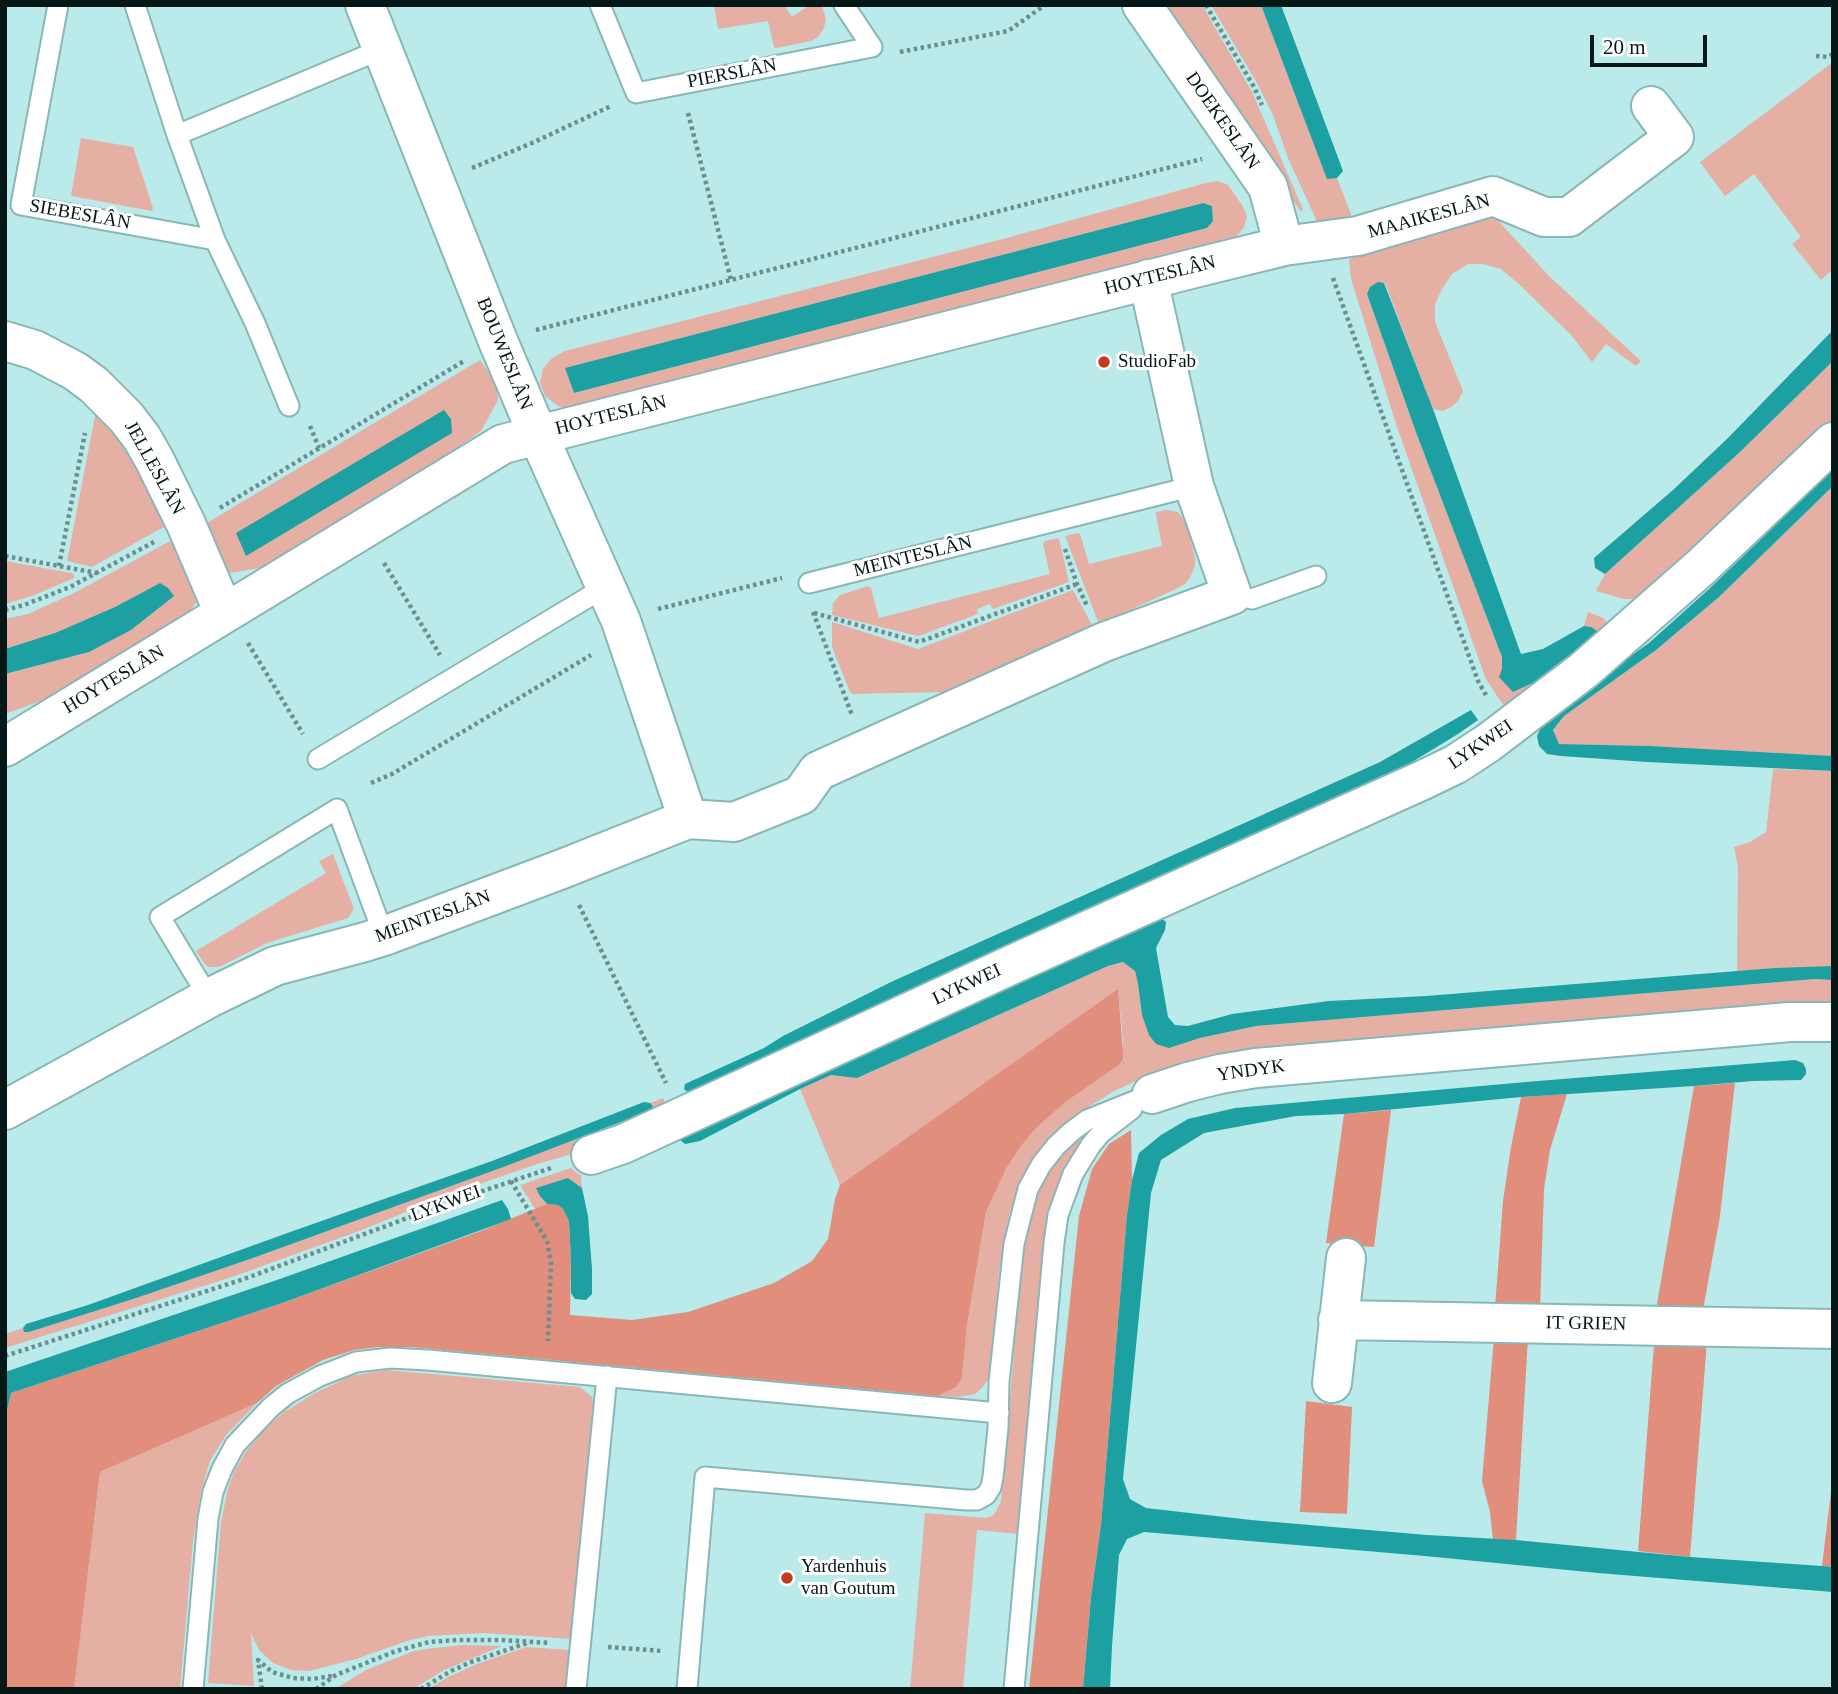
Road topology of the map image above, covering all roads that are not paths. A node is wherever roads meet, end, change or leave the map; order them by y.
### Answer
1 (58, 5) edge
2 (135, 5) edge
3 (365, 5) edge
4 (600, 5) edge
5 (844, 5) edge
6 (1142, 5) edge
7 (382, 49) junction
8 (1651, 106) dead end
9 (177, 135) junction
10 (215, 240) junction
11 (1302, 244) junction
12 (1148, 279) junction
13 (5, 341) edge
14 (289, 405) dead end
15 (538, 435) junction
16 (1833, 442) edge
17 (1194, 486) junction
18 (1316, 576) dead end
19 (806, 584) road end
20 (607, 586) junction
21 (1232, 595) junction
22 (224, 613) junction
23 (5, 747) edge
24 (318, 759) road end
25 (688, 819) junction
26 (384, 936) junction
27 (209, 998) junction
28 (1833, 1022) edge
29 (1152, 1094) junction
30 (5, 1110) edge
31 (591, 1156) road end
32 (1346, 1258) dead end
33 (1338, 1320) junction
34 (1833, 1329) edge
35 (607, 1376) junction
36 (1332, 1383) dead end
37 (999, 1413) junction
38 (193, 1689) edge
39 (576, 1689) edge
40 (687, 1689) edge
41 (1014, 1689) edge

1 - 10 lane, SIEBESLÂN
2 - 9 lane
3 - 7 street, BOUWESLÂN
4 - 5 lane, PIERSLÂN
6 - 11 street, DOEKESLÂN
7 - 9 lane
7 - 15 street, BOUWESLÂN
8 - 11 street, MAAIKESLÂN
9 - 10 lane
10 - 14 lane
11 - 12 street, HOYTESLÂN
12 - 15 street, HOYTESLÂN
12 - 17 street
13 - 22 street, JELLESLÂN
15 - 20 street, BOUWESLÂN
15 - 22 street, HOYTESLÂN
16 - 31 street, LYKWEI
17 - 19 lane, MEINTESLÂN
17 - 21 street
18 - 21 lane
20 - 24 lane
20 - 25 street, BOUWESLÂN
21 - 25 street, MEINTESLÂN
22 - 23 street, HOYTESLÂN
25 - 26 street, MEINTESLÂN
26 - 27 street, MEINTESLÂN
26 - 27 lane
27 - 30 street, MEINTESLÂN
28 - 29 street, YNDYK
29 - 37 lane, YNDYK
29 - 41 lane
32 - 33 street
33 - 34 street, IT GRIEN
33 - 36 street
35 - 37 lane
35 - 38 lane
35 - 39 lane
37 - 40 lane, YNDYK

